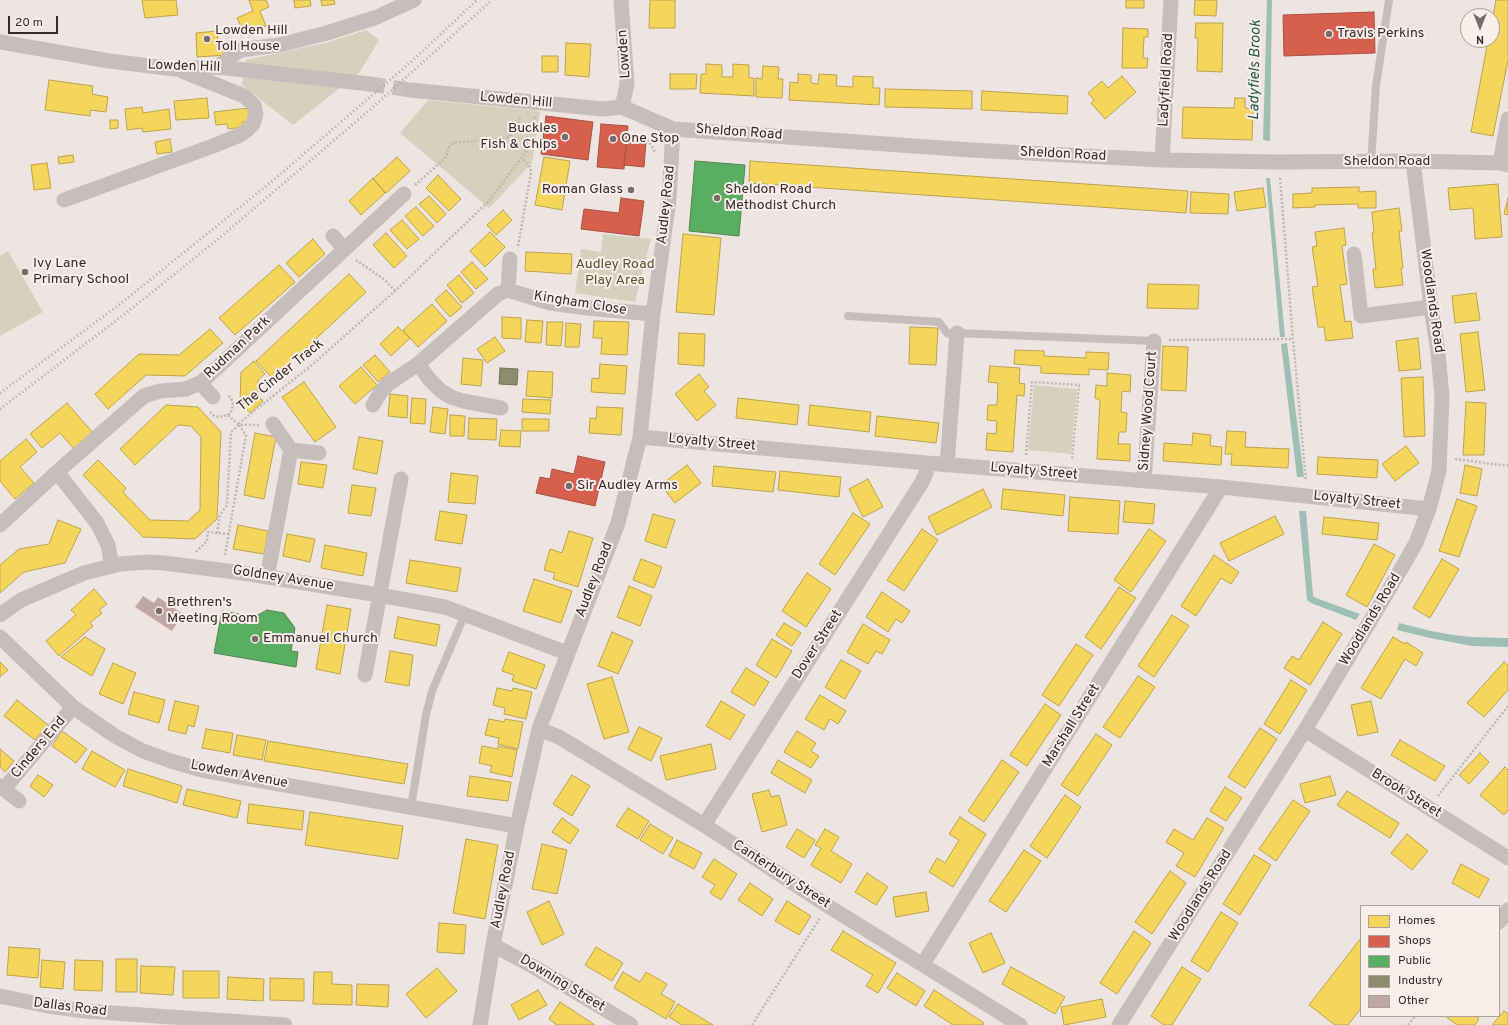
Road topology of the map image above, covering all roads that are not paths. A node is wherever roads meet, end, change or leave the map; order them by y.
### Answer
1 (414, 0) edge
2 (620, 0) edge
3 (1171, 0) edge
4 (1389, 0) edge
5 (0, 42) edge
6 (217, 67) junction
7 (175, 69) junction
8 (370, 84) tunnel mouth
9 (410, 90) tunnel mouth
10 (622, 108) junction
11 (1508, 119) edge
12 (673, 128) junction
13 (1162, 160) junction
14 (1413, 161) junction
15 (1371, 162) junction
16 (1504, 164) edge
17 (404, 194) road end
18 (64, 200) dead end
19 (333, 236) dead end
20 (344, 249) junction
21 (1354, 254) dead end
22 (510, 259) road end
23 (508, 290) junction
24 (1431, 307) junction
25 (653, 314) junction
26 (848, 316) dead end
27 (956, 335) junction
28 (1154, 341) joint
29 (418, 364) junction
30 (200, 383) junction
31 (214, 397) dead end
32 (373, 405) dead end
33 (500, 408) dead end
34 (273, 424) dead end
35 (640, 437) junction
36 (291, 450) junction
37 (319, 453) dead end
38 (927, 463) junction
39 (947, 465) junction
40 (57, 472) junction
41 (401, 480) dead end
42 (1144, 481) junction
43 (1221, 487) junction
44 (1429, 509) junction
45 (0, 525) edge
46 (112, 566) junction
47 (267, 577) junction
48 (379, 595) junction
49 (0, 614) edge
50 (465, 614) junction
51 (0, 637) edge
52 (567, 653) junction
53 (365, 675) dead end
54 (73, 707) junction
55 (539, 729) junction
56 (1305, 730) junction
57 (2, 787) edge
58 (19, 801) dead end
59 (411, 807) junction
60 (704, 825) junction
61 (517, 826) junction
62 (1508, 858) edge
63 (1508, 910) edge
64 (1500, 921) edge
65 (493, 945) junction
66 (923, 964) junction
67 (0, 996) edge
68 (285, 1025) edge
69 (480, 1025) edge
70 (631, 1025) edge
71 (1020, 1025) edge
72 (1119, 1025) edge

1 - 6 street
2 - 10 street, Lowden
3 - 13 street, Ladyfield Road
4 - 15 lane
5 - 7 street, Lowden Hill
6 - 7 street, Lowden Hill
6 - 8 street, Lowden Hill
7 - 18 street
9 - 10 street, Lowden Hill
10 - 12 street, Sheldon Road
11 - 16 street
12 - 13 street, Sheldon Road
12 - 25 street, Audley Road
13 - 15 street, Sheldon Road
14 - 15 street, Sheldon Road
14 - 16 street, Sheldon Road
14 - 24 street, Woodlands Road
17 - 20 street, Rudman Park
19 - 20 street
20 - 30 street, Rudman Park
21 - 24 street
22 - 23 street
23 - 25 street, Kingham Close
23 - 29 street
24 - 44 street, Woodlands Road
25 - 35 street, Audley Road
26 - 27 lane
27 - 28 lane
27 - 39 street
28 - 42 street, Sidney Wood Court
29 - 32 street
29 - 33 street
30 - 31 street
30 - 40 street, Rudman Park
34 - 36 street
35 - 38 street, Loyalty Street
35 - 52 street, Audley Road
36 - 37 street
36 - 47 street
38 - 39 street, Loyalty Street
38 - 60 street, Dover Street
39 - 42 street, Loyalty Street
40 - 45 street, Rudman Park
40 - 46 street
41 - 48 street
42 - 43 street, Loyalty Street
43 - 44 street, Loyalty Street
43 - 66 street, Marshall Street
44 - 56 street, Woodlands Road
46 - 47 street, Goldney Avenue
46 - 49 street, Goldney Avenue
47 - 48 street, Goldney Avenue
48 - 50 street, Goldney Avenue
48 - 53 street
50 - 52 street, Goldney Avenue
50 - 59 lane
51 - 54 street, Lowden Avenue
52 - 55 street, Audley Road
54 - 57 street, Cinders End
54 - 59 street, Lowden Avenue
55 - 60 street, Canterbury Street
55 - 61 street, Audley Road
56 - 62 street, Brook Street
56 - 72 street, Woodlands Road
57 - 58 street, Cinders End
59 - 61 street, Lowden Avenue
60 - 66 street, Canterbury Street
61 - 65 street, Audley Road
63 - 64 street
65 - 69 street, Audley Road
65 - 70 street, Downing Street
66 - 71 street, Canterbury Street
67 - 68 street, Dallas Road

